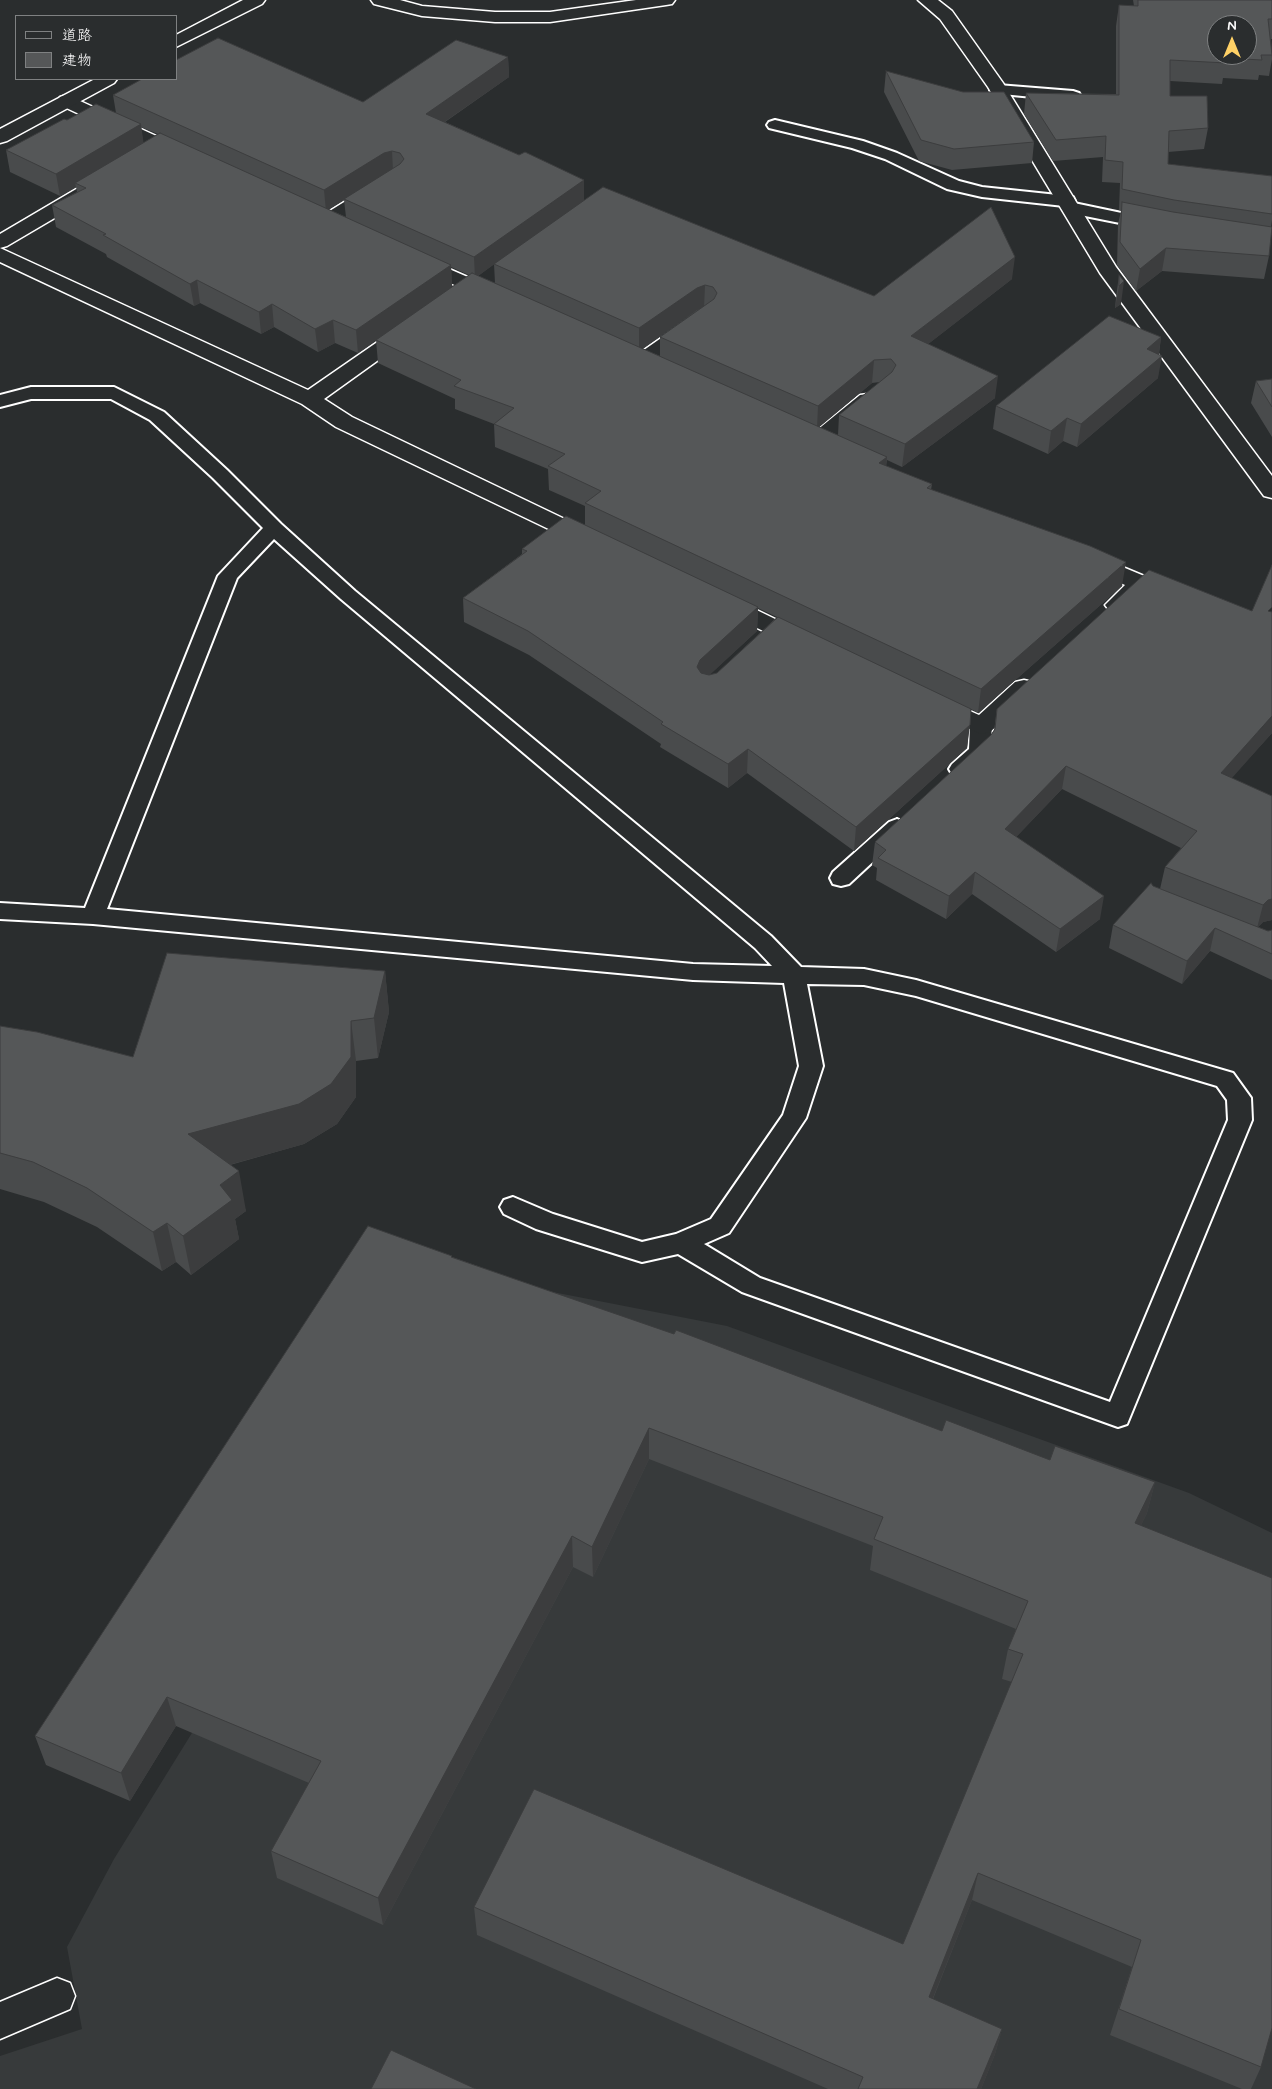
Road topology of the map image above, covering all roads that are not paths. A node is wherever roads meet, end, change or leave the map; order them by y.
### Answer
1 (256, 0) edge
2 (380, 0) edge
3 (666, 0) edge
4 (927, 0) edge
5 (178, 41) edge
6 (106, 80) edge
7 (998, 90) junction
8 (1087, 97) edge
9 (67, 101) junction
10 (774, 125) dead end
11 (0, 136) edge
12 (162, 146) junction
13 (144, 156) edge
14 (196, 162) edge
15 (394, 179) edge
16 (102, 181) edge
17 (1069, 205) junction
18 (1170, 228) edge
19 (345, 229) edge
20 (0, 242) edge
21 (399, 253) edge
22 (0, 254) edge
23 (498, 274) edge
24 (468, 290) junction
25 (514, 304) edge
26 (705, 316) edge
27 (423, 320) edge
28 (667, 372) edge
29 (881, 389) edge
30 (31, 393) junction
31 (310, 399) junction
32 (0, 401) edge
33 (0, 408) edge
34 (819, 440) edge
35 (1272, 491) edge
36 (274, 528) junction
37 (606, 547) edge
38 (1070, 551) edge
39 (704, 594) edge
40 (1105, 616) edge
41 (820, 649) edge
42 (1040, 674) edge
43 (919, 696) edge
44 (981, 726) junction
45 (943, 785) edge
46 (914, 812) edge
47 (842, 878) dead end
48 (0, 911) edge
49 (93, 916) junction
50 (794, 974) junction
51 (513, 1208) dead end
52 (681, 1243) junction
53 (57, 1996) dead end
54 (0, 2021) edge

1 - 5 street
2 - 3 street
4 - 7 street
6 - 9 street
7 - 8 lane
7 - 17 street
9 - 11 street
9 - 12 street
10 - 17 lane
12 - 13 street
12 - 14 street
15 - 19 street
16 - 20 street
17 - 18 lane
17 - 35 street
21 - 24 street
22 - 31 street
23 - 24 street
24 - 25 street
26 - 28 street
27 - 31 street
29 - 34 street
30 - 32 lane
30 - 33 lane
30 - 36 lane
31 - 37 street
36 - 49 lane
36 - 50 lane
38 - 40 street
39 - 41 street
42 - 44 street
43 - 44 street
44 - 45 lane
46 - 47 lane
48 - 49 lane
49 - 50 lane
50 - 52 lane
50 - 52 lane
51 - 52 lane
53 - 54 street

